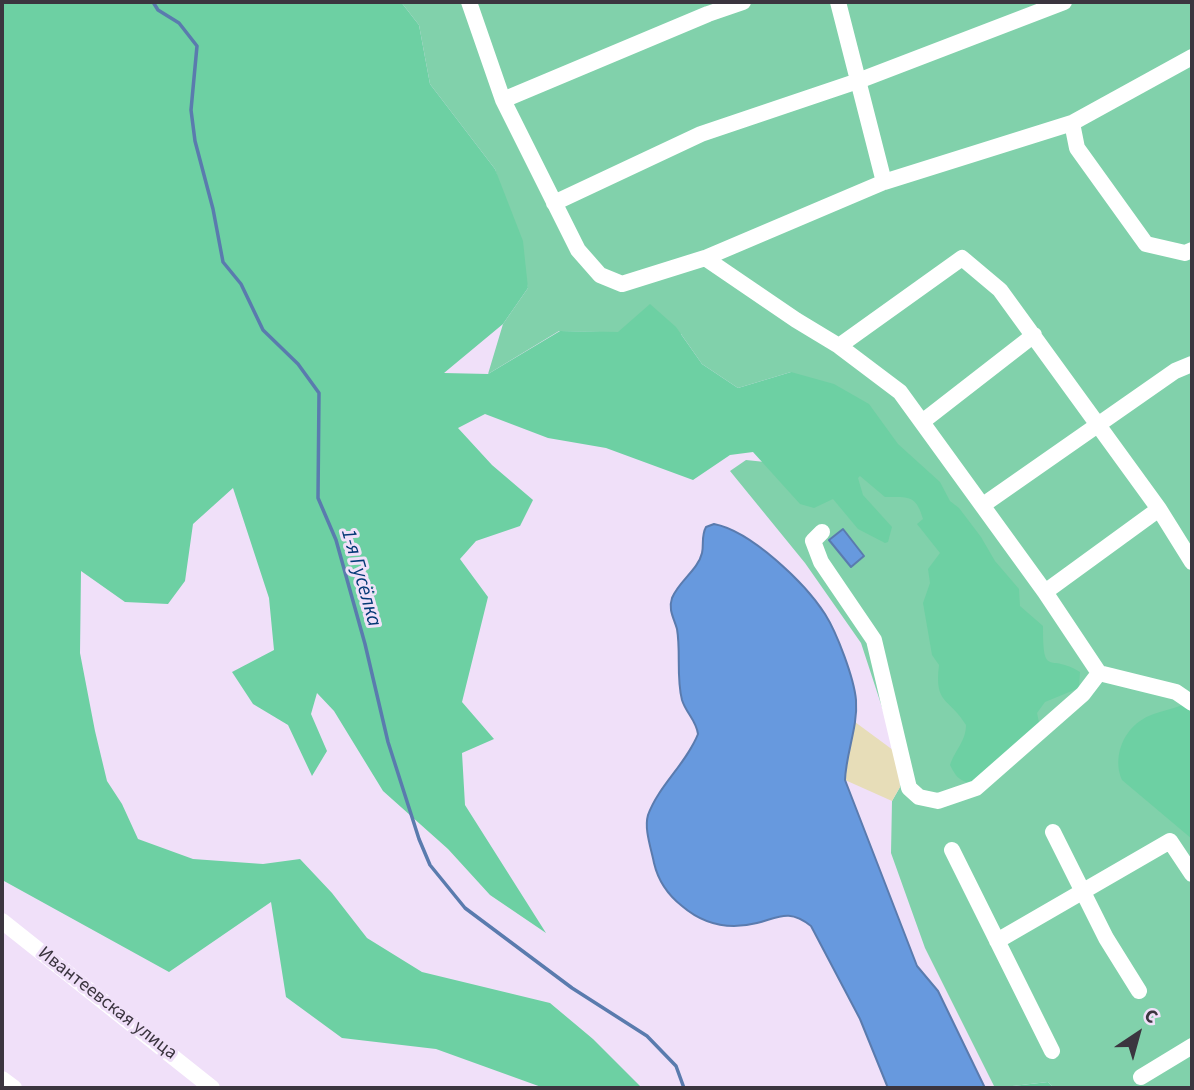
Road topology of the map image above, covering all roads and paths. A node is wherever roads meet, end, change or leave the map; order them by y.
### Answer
1 (469, 2) edge
2 (743, 2) edge
3 (838, 2) edge
4 (1064, 2) edge
5 (1192, 57) edge
6 (858, 81) junction
7 (503, 100) junction
8 (1072, 123) junction
9 (884, 182) junction
10 (554, 203) junction
11 (1192, 250) edge
12 (705, 258) junction
13 (1034, 335) junction
14 (839, 346) junction
15 (1192, 364) edge
16 (922, 422) junction
17 (1098, 427) junction
18 (983, 505) junction
19 (1158, 509) junction
20 (822, 532) dead end
21 (1192, 562) edge
22 (1045, 592) junction
23 (1099, 673) junction
24 (1192, 703) edge
25 (1053, 832) dead end
26 (952, 850) dead end
27 (1192, 874) edge
28 (1084, 891) junction
29 (2, 921) edge
30 (997, 941) junction
31 (1139, 991) dead end
32 (1192, 1046) edge
33 (1052, 1051) dead end
34 (1141, 1077) dead end
35 (2, 1079) edge
36 (13, 1088) edge
37 (212, 1088) edge

1 - 7 street
2 - 7 street
3 - 6 street
4 - 6 street
5 - 8 street
6 - 9 street
6 - 10 street
7 - 10 street
8 - 9 street
8 - 11 street
9 - 12 street
10 - 12 street
12 - 14 street
13 - 14 street
13 - 16 street
13 - 17 street
14 - 16 street
15 - 17 street
16 - 18 street
17 - 18 street
17 - 19 street
18 - 22 street
19 - 21 street
19 - 22 street
20 - 23 street
22 - 23 street
23 - 24 street
25 - 28 street
26 - 30 street
27 - 28 street
28 - 30 street
28 - 31 street
29 - 37 street, Ивантеевская улица
30 - 33 street
32 - 34 street
35 - 36 street

